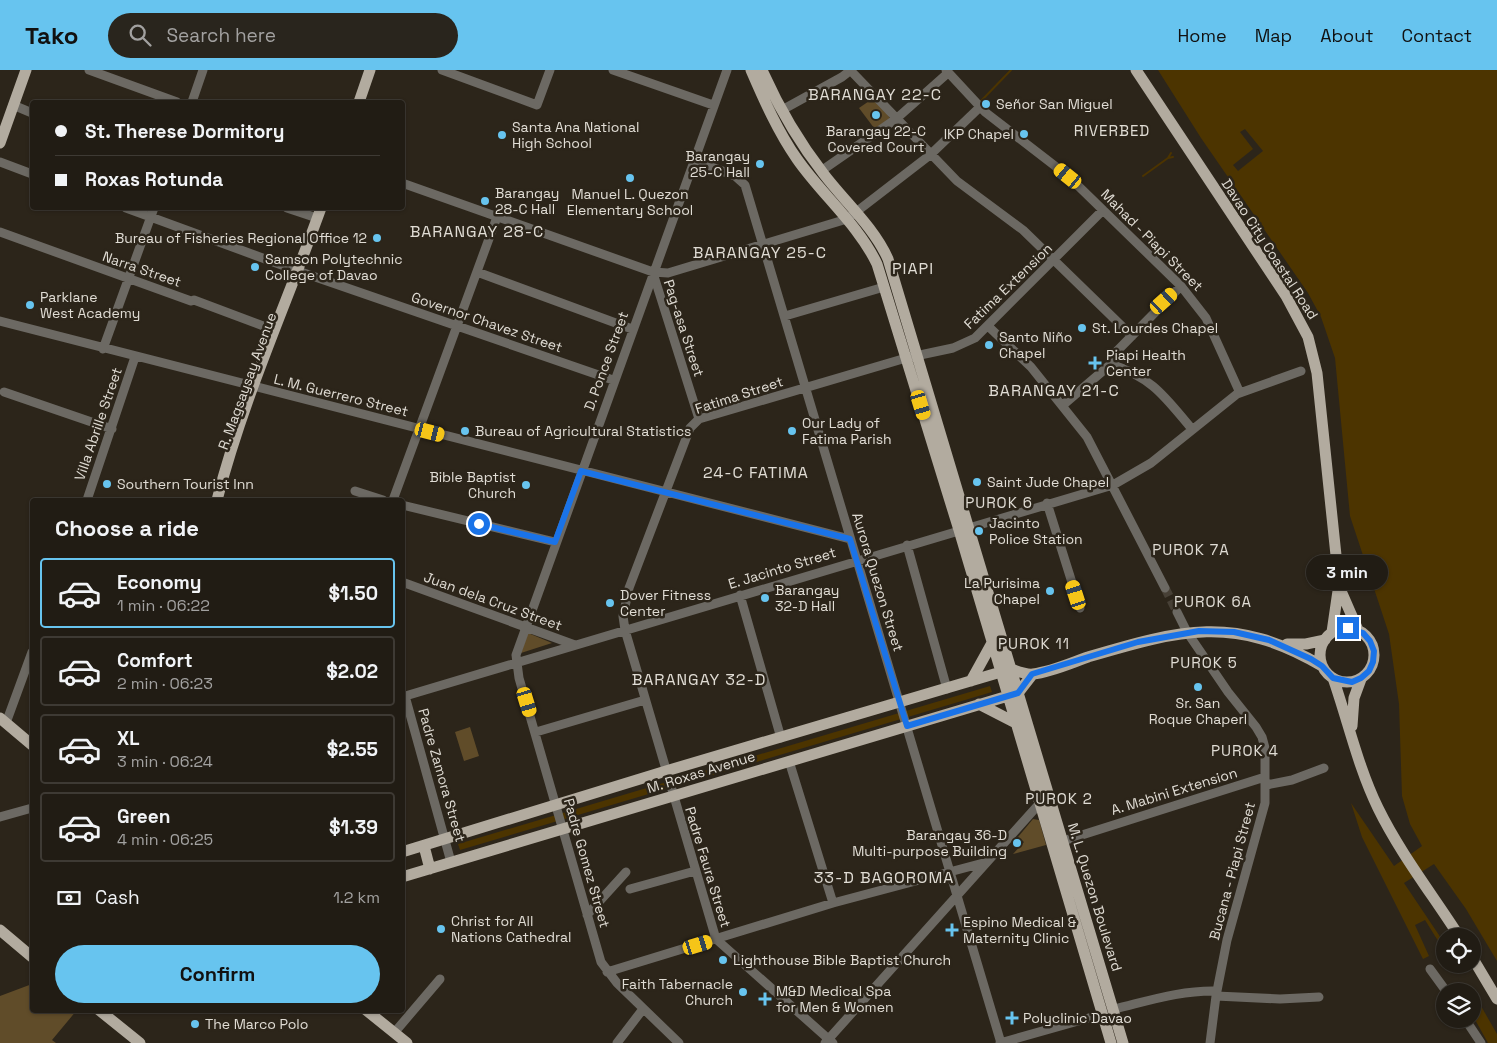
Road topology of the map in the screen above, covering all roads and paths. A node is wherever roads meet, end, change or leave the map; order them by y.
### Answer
1 (26, 70) edge
2 (89, 70) edge
3 (204, 70) edge
4 (370, 70) edge
5 (442, 70) edge
6 (550, 70) edge
7 (613, 70) edge
8 (727, 70) edge
9 (751, 70) edge
10 (762, 70) edge
11 (850, 70) edge
12 (1136, 70) edge
13 (947, 71) edge
14 (172, 100) edge
15 (193, 100) edge
16 (360, 100) edge
17 (13, 105) junction
18 (713, 105) junction
19 (980, 106) junction
20 (782, 110) junction
21 (30, 112) edge
22 (896, 119) junction
23 (0, 143) edge
24 (930, 155) junction
25 (694, 160) junction
26 (0, 162) edge
27 (821, 171) junction
28 (30, 173) edge
29 (405, 184) edge
30 (139, 210) edge
31 (300, 210) edge
32 (1103, 210) junction
33 (152, 212) edge
34 (319, 213) edge
35 (851, 216) junction
36 (497, 217) junction
37 (0, 232) edge
38 (764, 245) junction
39 (1054, 260) junction
40 (298, 271) junction
41 (477, 272) junction
42 (652, 272) junction
43 (128, 279) junction
44 (1181, 286) junction
45 (884, 287) junction
46 (785, 316) junction
47 (0, 321) edge
48 (457, 326) junction
49 (989, 327) junction
50 (632, 329) junction
51 (274, 330) junction
52 (1132, 336) junction
53 (103, 348) junction
54 (911, 356) junction
55 (135, 357) junction
56 (1111, 364) junction
57 (1301, 371) dead end
58 (614, 380) junction
59 (257, 387) junction
60 (806, 388) junction
61 (4, 392) dead end
62 (1240, 393) junction
63 (1063, 406) junction
64 (699, 420) junction
65 (112, 429) junction
66 (419, 429) junction
67 (1192, 429) junction
68 (581, 471) junction
69 (1113, 485) junction
70 (356, 491) dead end
71 (666, 492) junction
72 (88, 498) edge
73 (218, 498) edge
74 (377, 498) edge
75 (394, 498) edge
76 (1047, 503) junction
77 (405, 507) edge
78 (964, 528) junction
79 (850, 539) junction
80 (555, 542) junction
81 (907, 545) junction
82 (856, 560) junction
83 (405, 583) edge
84 (1339, 584) junction
85 (1165, 588) tunnel mouth
86 (740, 595) junction
87 (1080, 608) dead end
88 (1177, 612) tunnel mouth
89 (524, 626) junction
90 (625, 630) junction
91 (1358, 630) junction
92 (1187, 632) junction
93 (1329, 636) junction
94 (992, 643) junction
95 (1280, 644) junction
96 (575, 645) junction
97 (30, 657) edge
98 (515, 663) junction
99 (1322, 666) junction
100 (1006, 671) junction
101 (1032, 674) junction
102 (1333, 678) junction
103 (1361, 678) junction
104 (971, 682) junction
105 (947, 688) junction
106 (1013, 694) junction
107 (405, 696) edge
108 (405, 699) edge
109 (646, 700) junction
110 (900, 703) junction
111 (979, 704) junction
112 (3, 721) edge
113 (1016, 724) junction
114 (907, 726) junction
115 (536, 732) junction
116 (1352, 733) junction
117 (782, 738) junction
118 (30, 743) edge
119 (789, 761) junction
120 (1324, 768) dead end
121 (1266, 781) junction
122 (669, 784) junction
123 (1040, 803) junction
124 (30, 809) edge
125 (0, 817) edge
126 (559, 817) junction
127 (446, 840) junction
128 (1063, 841) junction
129 (424, 846) junction
130 (405, 851) edge
131 (451, 862) junction
132 (986, 862) junction
133 (430, 869) junction
134 (694, 871) junction
135 (626, 872) dead end
136 (950, 872) junction
137 (405, 876) edge
138 (630, 889) dead end
139 (957, 895) junction
140 (833, 903) junction
141 (587, 915) junction
142 (1454, 928) edge
143 (0, 930) edge
144 (716, 939) junction
145 (30, 954) edge
146 (1430, 969) dead end
147 (608, 972) junction
148 (1481, 972) edge
149 (440, 979) dead end
150 (1440, 983) edge
151 (1216, 994) junction
152 (1319, 997) dead end
153 (1497, 999) edge
154 (643, 1010) junction
155 (1108, 1011) junction
156 (103, 1013) edge
157 (370, 1013) edge
158 (1471, 1028) edge
159 (394, 1033) junction
160 (829, 1042) edge
161 (140, 1043) edge
162 (407, 1043) edge
163 (617, 1043) edge
164 (679, 1043) edge
165 (1001, 1043) edge
166 (1111, 1043) edge
167 (1123, 1043) edge
168 (1210, 1043) edge
169 (1481, 1043) edge

1 - 17 main road
2 - 14 street
3 - 15 street
4 - 16 main road
5 - 6 street
7 - 18 street
8 - 18 street, D. Ponce Street
9 - 35 main road, M. L. Quezon Boulevard
10 - 20 main road, M. L. Quezon Boulevard
11 - 20 street
11 - 22 street
12 - 84 main road, Davao City Coastal Road
13 - 19 street, Mahad - Piapi Street
13 - 22 street
17 - 21 street
17 - 23 main road
18 - 25 street, D. Ponce Street
19 - 24 street
19 - 32 street, Mahad - Piapi Street
20 - 27 main road, M. L. Quezon Boulevard
22 - 24 street
22 - 27 street
24 - 35 street
24 - 39 street
25 - 38 street, Aurora Quezon Street
25 - 42 street, D. Ponce Street
26 - 28 street
27 - 35 main road, M. L. Quezon Boulevard
29 - 36 street
30 - 33 street, Governor Chavez Street
31 - 34 street
32 - 39 street, Fatima Extension
32 - 44 street, Mahad - Piapi Street
33 - 40 street, Governor Chavez Street
33 - 43 street
34 - 40 main road, R. Magsaysay Avenue
35 - 38 street
35 - 45 main road, M. L. Quezon Boulevard
35 - 54 main road, M. L. Quezon Boulevard
36 - 41 street
36 - 42 street
37 - 43 street, Narra Street
38 - 42 street
38 - 46 street, Aurora Quezon Street
39 - 49 street, Fatima Extension
39 - 52 street
40 - 48 street, Governor Chavez Street
40 - 51 main road, R. Magsaysay Avenue
40 - 59 main road, R. Magsaysay Avenue
41 - 48 street
41 - 50 street
42 - 50 street, D. Ponce Street
42 - 64 street, Pag-asa Street
43 - 51 street, Narra Street
43 - 53 street
44 - 52 street
44 - 62 street, Mahad - Piapi Street
45 - 46 street
45 - 54 main road, M. L. Quezon Boulevard
46 - 60 street, Aurora Quezon Street
47 - 53 street, L. M. Guerrero Street
48 - 58 street, Governor Chavez Street
48 - 66 street
49 - 54 street, Fatima Extension
49 - 63 street
50 - 58 street, D. Ponce Street
51 - 59 main road, R. Magsaysay Avenue
52 - 56 street
53 - 55 street, L. M. Guerrero Street
54 - 60 street, Fatima Street
54 - 78 main road, M. L. Quezon Boulevard
55 - 59 street, L. M. Guerrero Street
55 - 65 street, Villa Abrille Street
56 - 63 street
56 - 67 street
57 - 62 street, E. Jacinto Street
58 - 68 street, D. Ponce Street
59 - 66 street, L. M. Guerrero Street
59 - 73 main road, R. Magsaysay Avenue
60 - 64 street, Fatima Street
60 - 79 street, Aurora Quezon Street
61 - 65 street
62 - 67 street, E. Jacinto Street
63 - 69 street
64 - 71 street, Fatima Street
65 - 72 street, Villa Abrille Street
66 - 68 street, L. M. Guerrero Street
66 - 75 street
67 - 69 street, E. Jacinto Street
68 - 71 street, L. M. Guerrero Street
68 - 80 street, D. Ponce Street
69 - 76 street, E. Jacinto Street
69 - 85 street
70 - 74 street
71 - 79 street, L. M. Guerrero Street
71 - 90 street, Fatima Street
76 - 78 street, E. Jacinto Street
76 - 87 street
77 - 80 street
78 - 81 street, E. Jacinto Street
78 - 94 main road, M. L. Quezon Boulevard
78 - 100 main road, M. L. Quezon Boulevard
79 - 82 street, Aurora Quezon Street
80 - 89 street, D. Ponce Street
81 - 82 street, E. Jacinto Street
81 - 105 street
82 - 86 street, E. Jacinto Street
82 - 110 street, Aurora Quezon Street
83 - 89 street, Juan dela Cruz Street
84 - 91 main road, Davao City Coastal Road
84 - 93 main road, Davao City Coastal Road
86 - 90 street, E. Jacinto Street
86 - 117 street
88 - 92 street, Bucana - Piapi Street
89 - 96 street, Juan dela Cruz Street
89 - 98 street, D. Ponce Street
90 - 96 street, E. Jacinto Street
90 - 109 street, Padre Faura Street
91 - 93 main road
91 - 103 main road
92 - 95 main road
92 - 101 main road
92 - 121 street, Bucana - Piapi Street
93 - 95 main road
93 - 99 main road
94 - 100 main road, M. L. Quezon Boulevard
94 - 104 main road
95 - 99 main road
96 - 98 street, E. Jacinto Street
97 - 112 street
98 - 107 street, E. Jacinto Street
98 - 115 street, Padre Gomez Street
99 - 102 main road
100 - 101 main road
100 - 104 main road, M. Roxas Avenue
100 - 106 main road, M. L. Quezon Boulevard
101 - 106 main road
102 - 103 main road
102 - 116 main road
103 - 116 main road
104 - 105 main road, M. Roxas Avenue
105 - 110 main road, M. Roxas Avenue
106 - 111 main road, M. Roxas Avenue
106 - 113 main road, M. L. Quezon Boulevard
106 - 128 main road, M. L. Quezon Boulevard
108 - 127 street, Padre Zamora Street
109 - 115 street
109 - 122 street, Padre Faura Street
110 - 114 street, Aurora Quezon Street
110 - 117 main road, M. Roxas Avenue
111 - 113 main road
111 - 114 main road, M. Roxas Avenue
112 - 118 main road
113 - 123 main road, M. L. Quezon Boulevard
114 - 119 main road, M. Roxas Avenue
114 - 136 street, Aurora Quezon Street
115 - 126 street, Padre Gomez Street
116 - 142 main road
117 - 122 main road, M. Roxas Avenue
119 - 122 main road, M. Roxas Avenue
119 - 140 street
120 - 121 street, A. Mabini Extension
121 - 128 street, A. Mabini Extension
121 - 151 street, Bucana - Piapi Street
122 - 126 main road, M. Roxas Avenue
122 - 126 main road, M. Roxas Avenue
122 - 134 street, Padre Faura Street
123 - 132 street
123 - 155 main road, M. L. Quezon Boulevard
124 - 125 street
126 - 127 main road, M. Roxas Avenue
126 - 131 main road, M. Roxas Avenue
126 - 141 street, Padre Gomez Street
127 - 129 main road, M. Roxas Avenue
127 - 131 street, Padre Zamora Street
128 - 155 main road, M. L. Quezon Boulevard
129 - 130 main road, M. Roxas Avenue
129 - 133 main road
131 - 133 main road, M. Roxas Avenue
132 - 136 street
132 - 139 street
133 - 137 main road, M. Roxas Avenue
134 - 138 street
134 - 144 street, Padre Faura Street
135 - 141 street
136 - 139 street, Aurora Quezon Street
136 - 140 street
139 - 160 street
139 - 165 street, Aurora Quezon Street
140 - 144 street
141 - 147 street, Padre Gomez Street
143 - 145 main road
144 - 147 street
144 - 160 street
146 - 150 street
147 - 154 street, Padre Gomez Street
148 - 153 main road
149 - 159 street
151 - 152 street
151 - 155 street
151 - 168 street, Bucana - Piapi Street
154 - 163 street
154 - 164 street, Padre Gomez Street
155 - 165 street
155 - 166 main road, M. L. Quezon Boulevard
155 - 167 main road, M. L. Quezon Boulevard
156 - 161 main road
157 - 159 main road
158 - 169 street
159 - 162 main road

